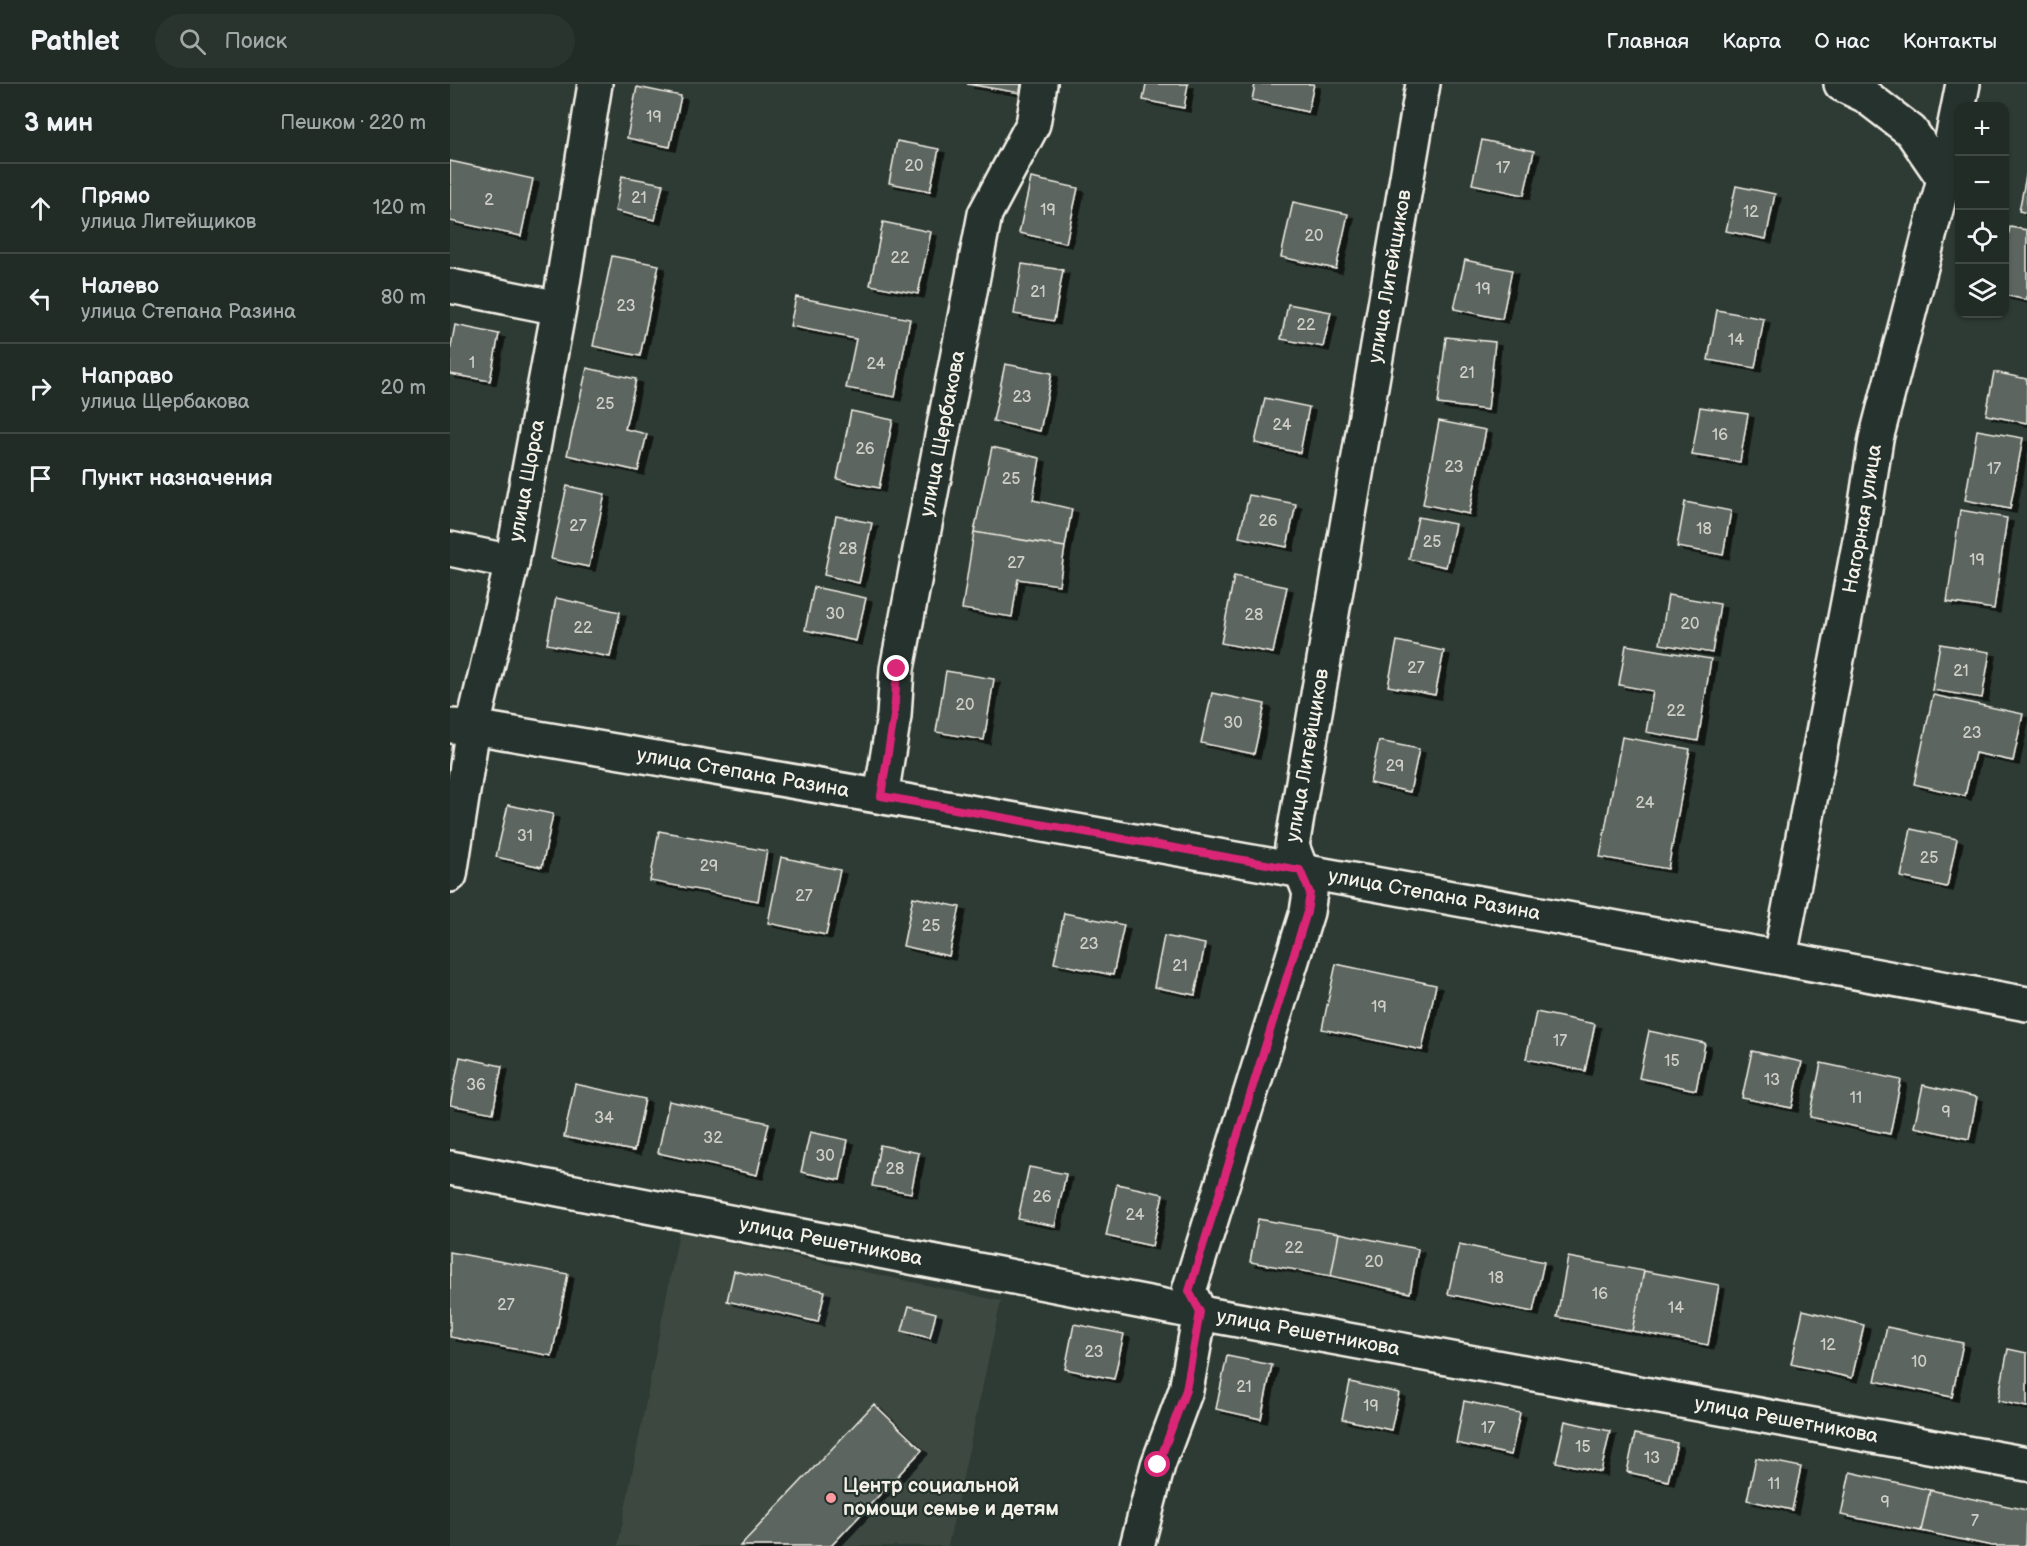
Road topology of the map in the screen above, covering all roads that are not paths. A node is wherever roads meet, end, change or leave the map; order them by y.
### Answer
1 (595, 84) edge
2 (1040, 84) edge
3 (1423, 84) edge
4 (1841, 84) edge
5 (1964, 84) edge
6 (1944, 179) junction
7 (450, 286) edge
8 (559, 308) junction
9 (450, 549) edge
10 (512, 562) junction
11 (461, 726) edge
12 (881, 796) junction
13 (1300, 870) junction
14 (450, 875) edge
15 (1780, 957) junction
16 (2027, 1004) edge
17 (450, 1168) edge
18 (1200, 1312) junction
19 (2027, 1464) edge
20 (1137, 1546) edge

1 - 8 street, улица Щорса
2 - 12 street, улица Щербакова
3 - 13 street, улица Литейщиков
4 - 6 street
5 - 6 street, Нагорная улица
6 - 15 street, Нагорная улица
7 - 8 street
8 - 10 street, улица Щорса
9 - 10 street
10 - 11 street, улица Щорса
11 - 12 street, улица Степана Разина
11 - 14 street, улица Щорса
12 - 13 street, улица Степана Разина
13 - 15 street, улица Степана Разина
13 - 18 street, улица Литейщиков
15 - 16 street, улица Степана Разина
17 - 18 street, улица Решетникова
18 - 19 street, улица Решетникова
18 - 20 street, улица Литейщиков

